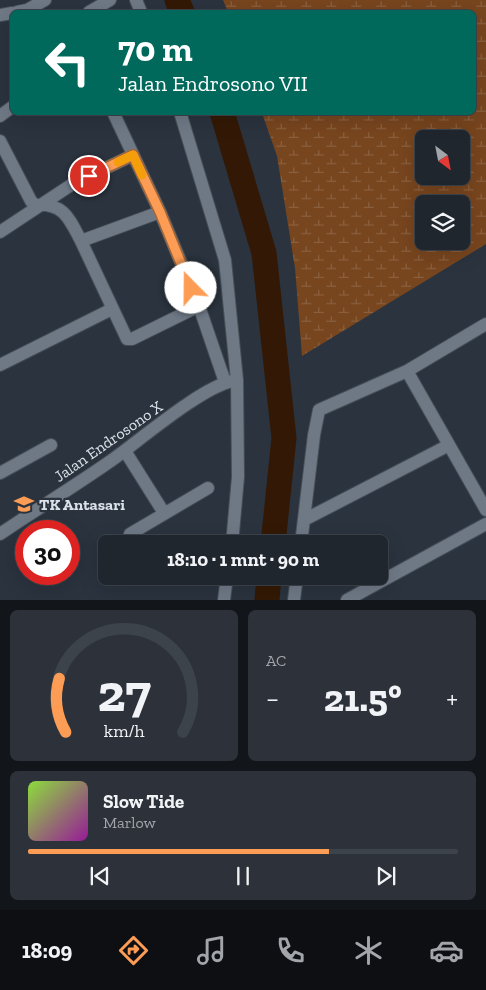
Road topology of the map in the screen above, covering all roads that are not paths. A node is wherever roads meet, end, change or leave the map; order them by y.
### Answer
1 (45, 0) edge
2 (110, 0) edge
3 (27, 10) edge
4 (92, 10) edge
5 (114, 115) edge
6 (181, 115) edge
7 (0, 141) edge
8 (133, 155) junction
9 (44, 204) junction
10 (160, 212) junction
11 (0, 232) edge
12 (81, 242) junction
13 (199, 306) junction
14 (112, 309) junction
15 (486, 324) edge
16 (0, 365) edge
17 (407, 371) junction
18 (231, 381) junction
19 (449, 444) junction
20 (50, 445) dead end
21 (125, 451) junction
22 (0, 473) edge
23 (208, 488) dead end
24 (486, 510) edge
25 (164, 513) junction
26 (304, 520) junction
27 (486, 524) edge
28 (0, 534) edge
29 (130, 534) dead end
30 (233, 535) edge
31 (302, 535) edge
32 (226, 585) edge
33 (296, 585) edge
34 (224, 600) edge
35 (294, 600) edge
36 (347, 600) edge

1 - 3 street
2 - 4 street
5 - 8 street
6 - 18 street
7 - 9 street
8 - 9 street
8 - 10 street
9 - 11 street
9 - 12 street
10 - 12 street
10 - 13 street
12 - 14 street
13 - 14 street
13 - 18 street
14 - 16 street
15 - 17 street
17 - 19 street
17 - 26 street
18 - 21 street, Jalan Endrosono X
18 - 30 street
19 - 24 street
19 - 26 street
20 - 22 street
21 - 25 street
21 - 28 street, Jalan Endrosono X
23 - 25 street
25 - 29 street
26 - 31 street
27 - 36 street
32 - 34 street
33 - 35 street

